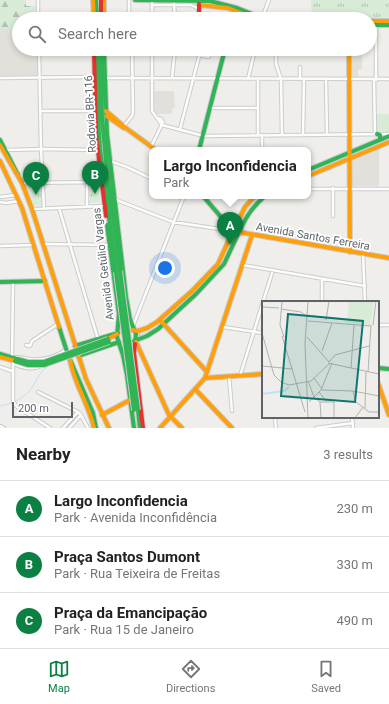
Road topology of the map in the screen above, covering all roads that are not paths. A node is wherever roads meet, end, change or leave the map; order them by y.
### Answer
1 (38, 0) edge
2 (101, 0) edge
3 (104, 0) edge
4 (129, 0) edge
5 (135, 0) edge
6 (269, 0) edge
7 (94, 1) edge
8 (192, 1) edge
9 (152, 2) edge
10 (174, 2) edge
11 (199, 4) edge
12 (38, 12) edge
13 (95, 12) edge
14 (101, 12) edge
15 (104, 12) edge
16 (130, 12) edge
17 (175, 12) edge
18 (239, 12) edge
19 (265, 12) edge
20 (377, 21) edge
21 (389, 21) edge
22 (377, 25) edge
23 (389, 25) edge
24 (40, 56) edge
25 (94, 56) edge
26 (97, 56) edge
27 (101, 56) edge
28 (104, 56) edge
29 (132, 56) edge
30 (152, 56) edge
31 (175, 56) edge
32 (199, 56) joint
33 (223, 56) edge
34 (253, 56) edge
35 (276, 56) edge
36 (349, 56) edge
37 (375, 56) edge
38 (209, 57) dead end
39 (105, 65) junction
40 (300, 67) dead end
41 (40, 77) junction
42 (94, 77) junction
43 (0, 78) edge
44 (105, 78) junction
45 (133, 78) junction
46 (153, 78) junction
47 (172, 78) junction
48 (193, 78) junction
49 (218, 78) junction
50 (248, 79) junction
51 (258, 79) junction
52 (281, 79) junction
53 (300, 79) junction
54 (304, 79) junction
55 (326, 79) junction
56 (349, 79) junction
57 (389, 79) edge
58 (375, 80) junction
59 (97, 83) junction
60 (94, 102) junction
61 (210, 108) junction
62 (258, 108) junction
63 (41, 111) junction
64 (95, 111) junction
65 (106, 111) junction
66 (104, 118) junction
67 (162, 125) junction
68 (125, 127) junction
69 (180, 129) junction
70 (303, 134) junction
71 (327, 134) junction
72 (349, 134) junction
73 (376, 134) junction
74 (258, 135) junction
75 (262, 135) junction
76 (282, 135) junction
77 (389, 135) edge
78 (204, 136) junction
79 (380, 139) junction
80 (0, 140) edge
81 (389, 142) edge
82 (0, 145) edge
83 (151, 147) joint
84 (201, 147) edge
85 (262, 147) edge
86 (42, 149) junction
87 (6, 150) junction
88 (97, 150) junction
89 (349, 152) junction
90 (349, 158) junction
91 (7, 159) junction
92 (109, 161) junction
93 (1, 162) edge
94 (311, 169) edge
95 (107, 171) junction
96 (311, 175) edge
97 (18, 176) junction
98 (149, 177) edge
99 (87, 182) junction
100 (102, 182) junction
101 (112, 182) junction
102 (22, 183) junction
103 (43, 183) junction
104 (311, 188) edge
105 (333, 188) junction
106 (349, 189) junction
107 (389, 189) edge
108 (16, 194) junction
109 (0, 197) edge
110 (114, 199) junction
111 (183, 199) edge
112 (206, 199) edge
113 (252, 199) edge
114 (262, 199) edge
115 (19, 201) junction
116 (0, 202) edge
117 (122, 203) junction
118 (87, 206) junction
119 (105, 206) junction
120 (44, 208) junction
121 (59, 208) junction
122 (32, 209) junction
123 (116, 210) junction
124 (333, 216) dead end
125 (117, 221) junction
126 (107, 222) junction
127 (173, 222) junction
128 (222, 230) junction
129 (233, 232) junction
130 (239, 232) junction
131 (252, 235) junction
132 (112, 237) junction
133 (230, 239) junction
134 (42, 244) junction
135 (69, 244) junction
136 (33, 245) junction
137 (110, 245) junction
138 (117, 245) junction
139 (0, 246) edge
140 (350, 252) junction
141 (363, 254) junction
142 (389, 258) edge
143 (242, 265) junction
144 (273, 270) junction
145 (118, 272) junction
146 (322, 279) junction
147 (45, 281) junction
148 (0, 282) edge
149 (13, 282) junction
150 (365, 286) junction
151 (264, 301) edge
152 (322, 301) edge
153 (365, 301) edge
154 (262, 306) edge
155 (136, 317) junction
156 (119, 319) junction
157 (130, 319) junction
158 (161, 319) junction
159 (165, 323) junction
160 (58, 324) junction
161 (389, 325) edge
162 (379, 326) edge
163 (223, 327) junction
164 (133, 329) junction
165 (253, 332) junction
166 (118, 333) junction
167 (262, 334) edge
168 (98, 339) junction
169 (135, 340) junction
170 (108, 341) junction
171 (119, 342) junction
172 (26, 345) dead end
173 (75, 346) junction
174 (61, 353) joint
175 (134, 353) junction
176 (0, 354) edge
177 (68, 355) junction
178 (123, 355) junction
179 (78, 356) junction
180 (0, 357) edge
181 (44, 359) junction
182 (14, 360) junction
183 (0, 367) edge
184 (379, 368) edge
185 (389, 369) edge
186 (12, 371) junction
187 (208, 372) junction
188 (262, 374) edge
189 (229, 376) junction
190 (240, 376) junction
191 (205, 378) junction
192 (379, 386) edge
193 (195, 389) junction
194 (38, 392) dead end
195 (130, 400) junction
196 (136, 410) junction
197 (232, 411) dead end
198 (78, 412) junction
199 (81, 415) junction
200 (102, 415) junction
201 (389, 415) edge
202 (170, 417) junction
203 (352, 418) edge
204 (275, 419) dead end
205 (353, 423) junction
206 (0, 426) edge
207 (4, 428) edge
208 (50, 428) edge
209 (63, 428) edge
210 (69, 428) edge
211 (88, 428) edge
212 (95, 428) edge
213 (109, 428) edge
214 (134, 428) edge
215 (137, 428) edge
216 (140, 428) edge
217 (144, 428) edge
218 (160, 428) edge
219 (182, 428) edge
220 (232, 428) edge
221 (276, 428) edge
222 (316, 428) edge
223 (353, 428) edge

1 - 12 street
2 - 14 main road
3 - 15 main road
4 - 16 street
5 - 9 main road
6 - 19 street
7 - 13 main road
8 - 10 main road
8 - 11 main road
9 - 10 main road
10 - 11 street
10 - 17 street
11 - 18 main road
20 - 21 main road
22 - 23 main road
24 - 41 street
25 - 42 main road, Avenida Getúlio Vargas
26 - 59 main road, Rodovia BR-116
27 - 66 main road, Rodovia BR-116
28 - 39 main road, Avenida Getúlio Vargas
29 - 45 street
30 - 46 street
31 - 47 street
32 - 38 street
32 - 48 street
33 - 49 main road
34 - 50 street
35 - 52 street
36 - 56 main road
37 - 58 street
39 - 44 main road, Avenida Getúlio Vargas
39 - 66 main road
40 - 53 street
41 - 42 street
41 - 43 street
41 - 63 street
42 - 60 main road, Avenida Getúlio Vargas
44 - 45 street
44 - 65 main road, Avenida Getúlio Vargas
45 - 46 street
45 - 68 street
46 - 47 street
46 - 67 street
47 - 48 street
48 - 49 street
48 - 69 street
49 - 50 street
49 - 61 main road
50 - 51 street
51 - 52 street
51 - 62 street
52 - 53 street
52 - 76 street
53 - 54 street
54 - 55 street
54 - 70 street
55 - 56 street
55 - 71 street
56 - 58 street
56 - 72 main road
57 - 58 street
58 - 73 street
59 - 60 main road
59 - 132 main road, Rodovia BR-116
60 - 64 main road, Avenida Getúlio Vargas
61 - 62 street
61 - 78 main road
62 - 74 street
63 - 64 street
63 - 86 street
64 - 88 main road, Avenida Getúlio Vargas
65 - 66 main road, Avenida Getúlio Vargas
65 - 68 main road
66 - 68 main road
66 - 92 main road, Avenida Getúlio Vargas
66 - 95 main road, Rodovia BR-116
67 - 69 street
67 - 83 street
68 - 83 main road
69 - 78 street
70 - 71 street
70 - 76 street
71 - 72 street
72 - 73 street
72 - 89 main road
73 - 77 street
73 - 79 main road
74 - 75 street
74 - 78 street
75 - 76 street
75 - 85 street
77 - 79 main road
78 - 84 main road
79 - 89 main road
80 - 87 main road
81 - 90 main road
82 - 91 main road
86 - 87 street
86 - 88 street
86 - 103 street
87 - 97 main road
88 - 100 main road, Avenida Getúlio Vargas
89 - 90 main road
89 - 94 main road
90 - 96 main road
90 - 106 main road
91 - 93 main road
91 - 97 main road
92 - 98 street
92 - 101 main road, Avenida Getúlio Vargas
93 - 108 main road
95 - 101 main road
95 - 138 main road, Rodovia BR-116
97 - 102 main road
99 - 100 street
99 - 103 street
99 - 118 street
100 - 119 main road, Avenida Getúlio Vargas
101 - 110 main road, Avenida Getúlio Vargas
102 - 103 street
102 - 122 main road
103 - 120 street
104 - 105 street
105 - 106 street
105 - 124 street
106 - 107 street
106 - 140 main road
108 - 109 street
108 - 115 main road
110 - 117 street
110 - 123 main road, Avenida Getúlio Vargas
111 - 127 street
112 - 129 main road
113 - 129 main road
114 - 130 main road
115 - 116 street
115 - 136 main road
117 - 123 street
117 - 127 street
118 - 119 street
118 - 121 street
119 - 126 main road, Avenida Getúlio Vargas
120 - 121 street
120 - 122 street
121 - 135 street
122 - 134 main road
123 - 125 main road, Avenida Getúlio Vargas
125 - 138 main road
125 - 157 main road, Avenida Getúlio Vargas
126 - 132 main road
126 - 137 main road, Avenida Getúlio Vargas
127 - 128 street
127 - 155 street
128 - 129 street
128 - 133 street
129 - 130 main road, Avenida Santos Ferreira
129 - 133 main road
130 - 131 main road, Avenida Santos Ferreira
130 - 159 main road
131 - 140 main road, Avenida Santos Ferreira
131 - 143 main road
132 - 145 main road, Rodovia BR-116
133 - 158 main road
134 - 135 street
134 - 173 main road
135 - 137 street
135 - 168 street
136 - 139 street
136 - 147 main road
137 - 156 main road, Avenida Getúlio Vargas
138 - 145 main road, Rodovia BR-116
140 - 141 main road, Avenida Santos Ferreira
141 - 142 main road, Avenida Santos Ferreira
141 - 150 street
143 - 144 street
143 - 163 main road
144 - 146 street
144 - 151 street
145 - 196 main road, bridge
146 - 150 street
146 - 152 street
147 - 149 main road
147 - 160 main road
148 - 149 main road
149 - 182 street
150 - 153 street
154 - 165 street
155 - 157 street
155 - 164 street
156 - 157 main road
156 - 166 main road, Avenida Getúlio Vargas
157 - 164 main road, Avenida Getúlio Vargas
158 - 159 main road
158 - 164 main road
159 - 169 main road
159 - 187 main road
160 - 172 street
160 - 177 main road
161 - 162 street
163 - 165 street
163 - 187 main road
164 - 166 main road
164 - 169 main road, Avenida Getúlio Vargas
165 - 167 street
165 - 190 street
166 - 168 main road
166 - 170 main road
166 - 171 main road, Avenida Getúlio Vargas
168 - 173 main road
169 - 171 main road
169 - 175 main road, Avenida Getúlio Vargas
169 - 202 main road
170 - 171 main road
170 - 182 main road, bridge
171 - 178 main road, Avenida Getúlio Vargas
171 - 179 main road
173 - 179 main road
174 - 177 main road
174 - 181 street
175 - 178 main road
175 - 217 main road, Avenida Getúlio Vargas
176 - 182 main road
177 - 212 main road
178 - 195 main road, Avenida Getúlio Vargas
179 - 200 main road
180 - 182 main road
181 - 182 street
181 - 182 street
182 - 186 street
183 - 186 street
184 - 185 main road
186 - 208 street
187 - 191 main road
188 - 190 main road
189 - 190 main road
189 - 191 main road
189 - 197 street
191 - 193 main road
192 - 201 main road
193 - 202 main road
193 - 220 main road
194 - 198 street
195 - 200 main road
195 - 214 main road, Avenida Getúlio Vargas
196 - 215 main road
196 - 216 main road
198 - 199 street
198 - 209 street
199 - 210 street
199 - 211 street
200 - 213 main road
202 - 218 main road
202 - 219 main road
203 - 205 street
204 - 221 street
205 - 222 street
205 - 223 street
206 - 207 street

